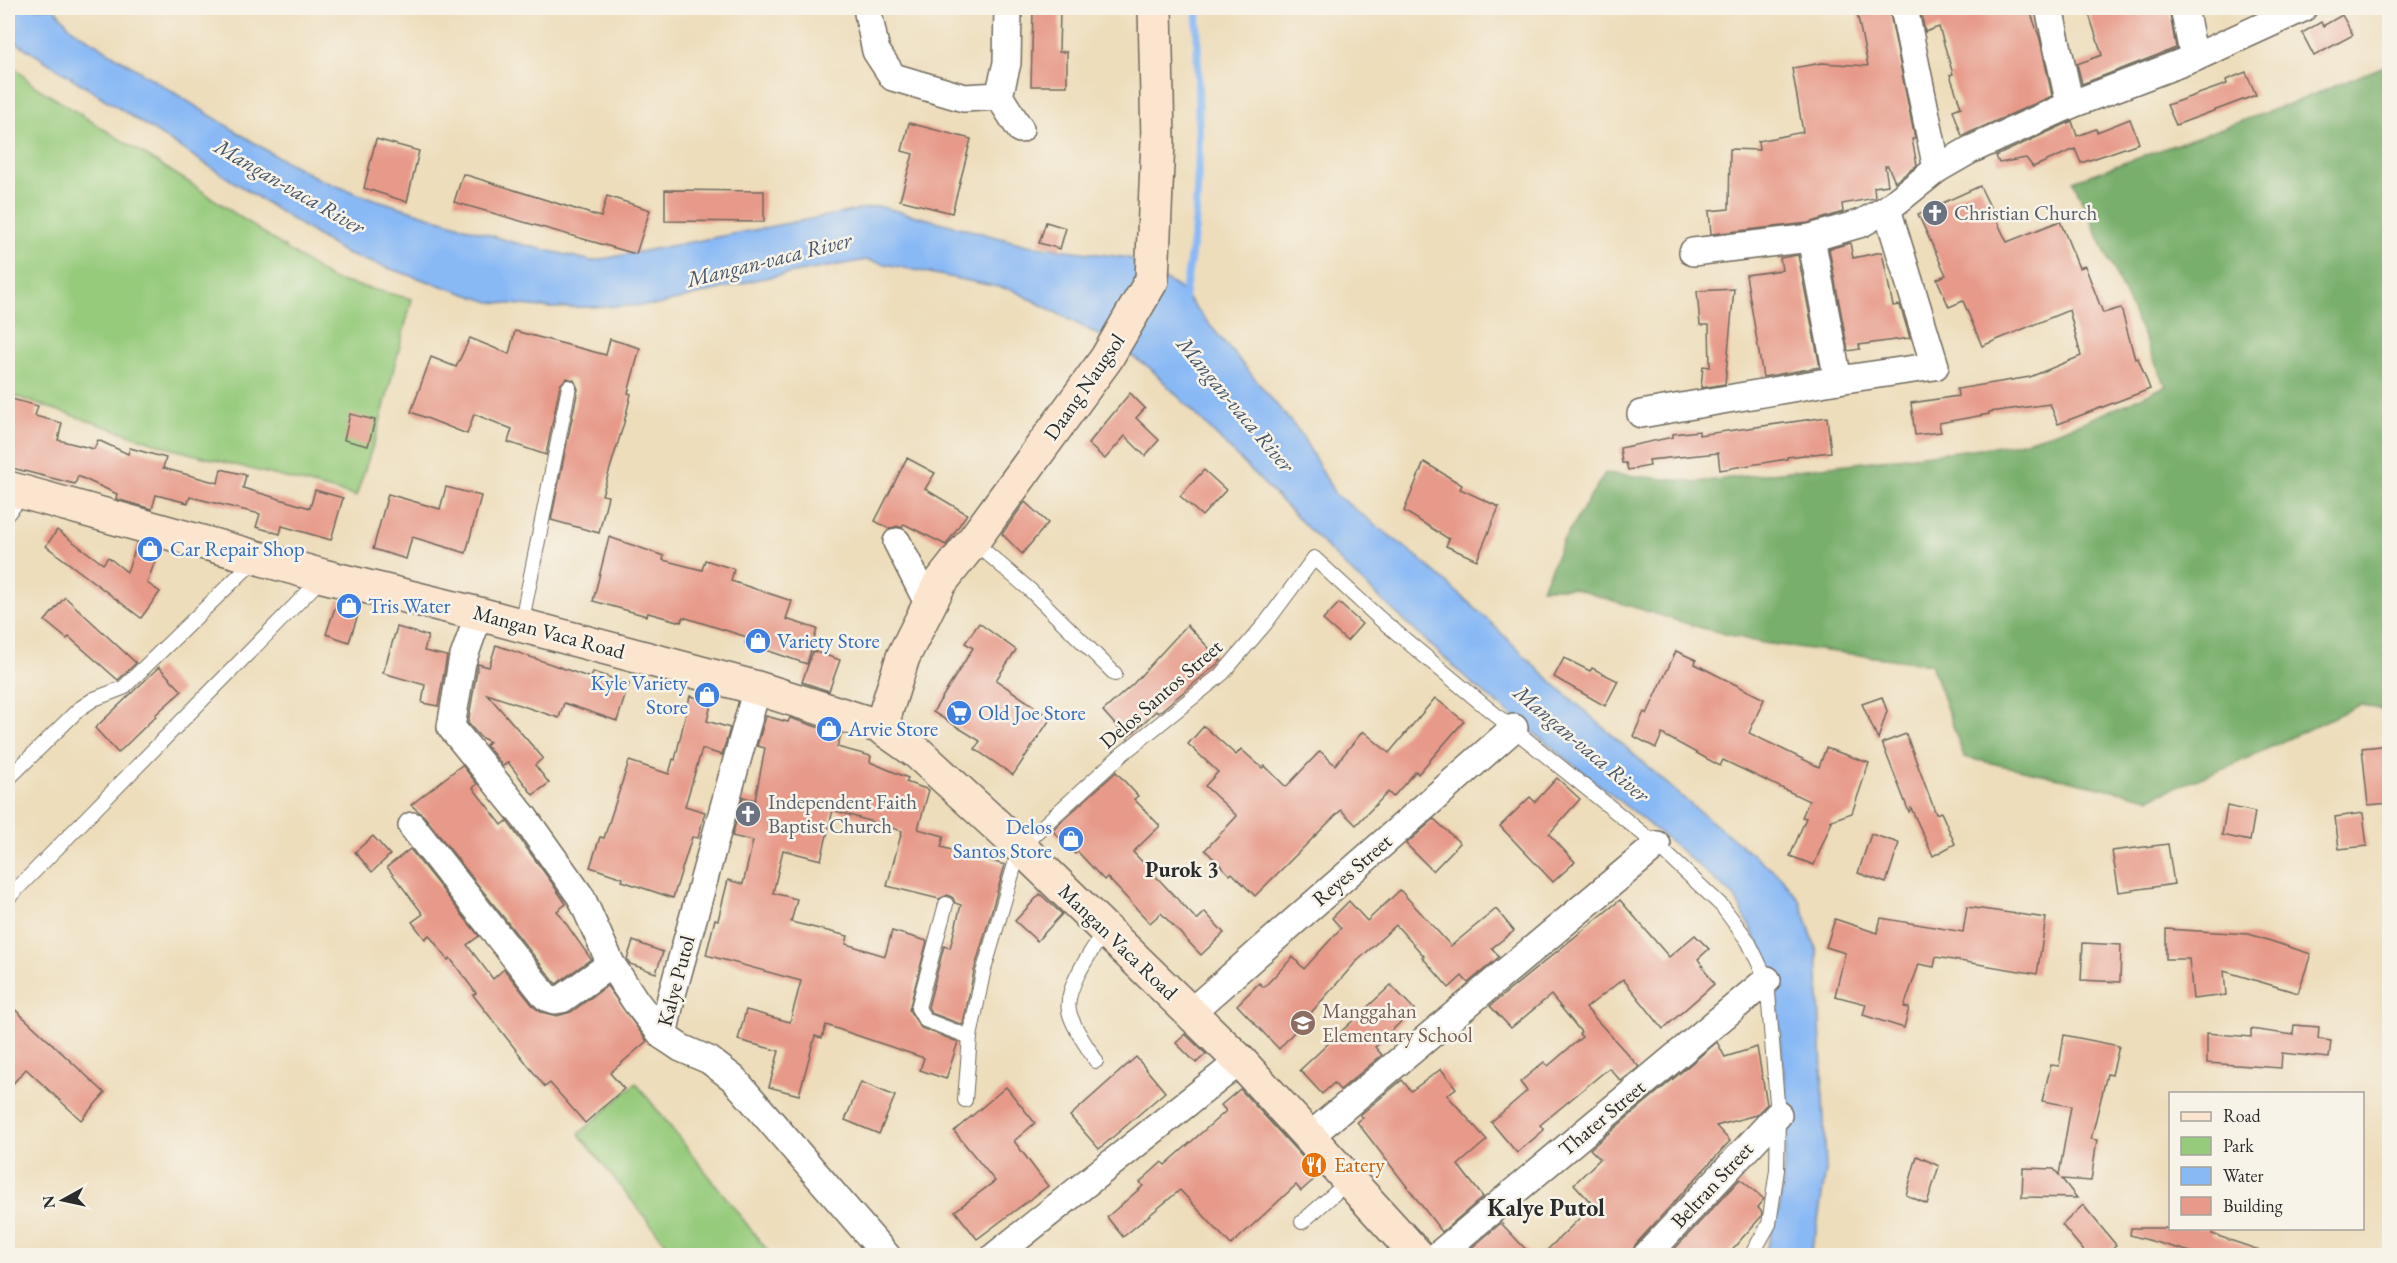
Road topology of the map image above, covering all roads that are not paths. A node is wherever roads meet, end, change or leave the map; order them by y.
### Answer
1 (1008, 8) edge
2 (1155, 8) edge
3 (1904, 8) edge
4 (2049, 8) edge
5 (2184, 8) edge
6 (2303, 8) edge
7 (868, 13) dead end
8 (2194, 58) junction
9 (999, 96) junction
10 (2070, 105) junction
11 (1020, 129) dead end
12 (1938, 169) junction
13 (1887, 209) junction
14 (1811, 238) junction
15 (1693, 252) dead end
16 (1838, 380) junction
17 (569, 387) dead end
18 (1641, 414) dead end
19 (13, 498) edge
20 (973, 541) junction
21 (897, 542) dead end
22 (257, 558) junction
23 (323, 576) junction
24 (928, 603) junction
25 (479, 614) junction
26 (521, 625) junction
27 (1114, 674) dead end
28 (757, 688) junction
29 (880, 727) junction
30 (1514, 728) junction
31 (8, 779) edge
32 (412, 826) dead end
33 (1657, 845) junction
34 (1020, 847) junction
35 (8, 898) edge
36 (946, 904) dead end
37 (1106, 930) junction
38 (611, 964) junction
39 (1767, 980) junction
40 (1191, 1012) junction
41 (663, 1036) junction
42 (970, 1037) junction
43 (1096, 1061) dead end
44 (1240, 1061) junction
45 (965, 1100) dead end
46 (1778, 1115) junction
47 (1310, 1136) junction
48 (1351, 1180) junction
49 (1302, 1222) dead end
50 (887, 1256) edge
51 (994, 1256) edge
52 (1418, 1256) edge
53 (1437, 1256) edge
54 (1646, 1256) edge
55 (1752, 1256) edge

1 - 9 street
2 - 20 main road, Daang Naugsol
3 - 12 street
4 - 10 street
5 - 8 street
6 - 8 street
7 - 9 street
8 - 10 street
9 - 11 street
10 - 12 street
12 - 13 street
13 - 14 street
13 - 16 street
14 - 15 street
14 - 16 street
16 - 18 street
17 - 26 lane
19 - 22 main road, Mangan Vaca Road
20 - 24 main road, Daang Naugsol
20 - 27 lane
21 - 24 street
22 - 23 main road, Mangan Vaca Road
22 - 31 lane
23 - 25 main road, Mangan Vaca Road
23 - 35 lane
24 - 29 main road, Daang Naugsol
25 - 26 main road, Mangan Vaca Road
25 - 38 street, Kalye Putol
26 - 28 main road, Mangan Vaca Road
28 - 29 main road, Mangan Vaca Road
28 - 41 street, Kalye Putol
29 - 34 main road, Mangan Vaca Road
30 - 33 lane
30 - 34 lane, Delos Santos Street
30 - 40 street, Reyes Street
32 - 38 street
33 - 39 lane
33 - 47 street
34 - 37 main road, Mangan Vaca Road
34 - 42 lane
36 - 42 lane
37 - 40 main road, Mangan Vaca Road
37 - 43 lane
38 - 41 street, Kalye Putol
39 - 46 lane
39 - 53 street, Thater Street
40 - 44 main road, Mangan Vaca Road
41 - 50 street
42 - 45 lane
44 - 47 main road, Mangan Vaca Road
44 - 51 street
46 - 54 street, Beltran Street
46 - 55 lane
47 - 48 main road, Mangan Vaca Road
48 - 49 lane
48 - 52 main road, Mangan Vaca Road

